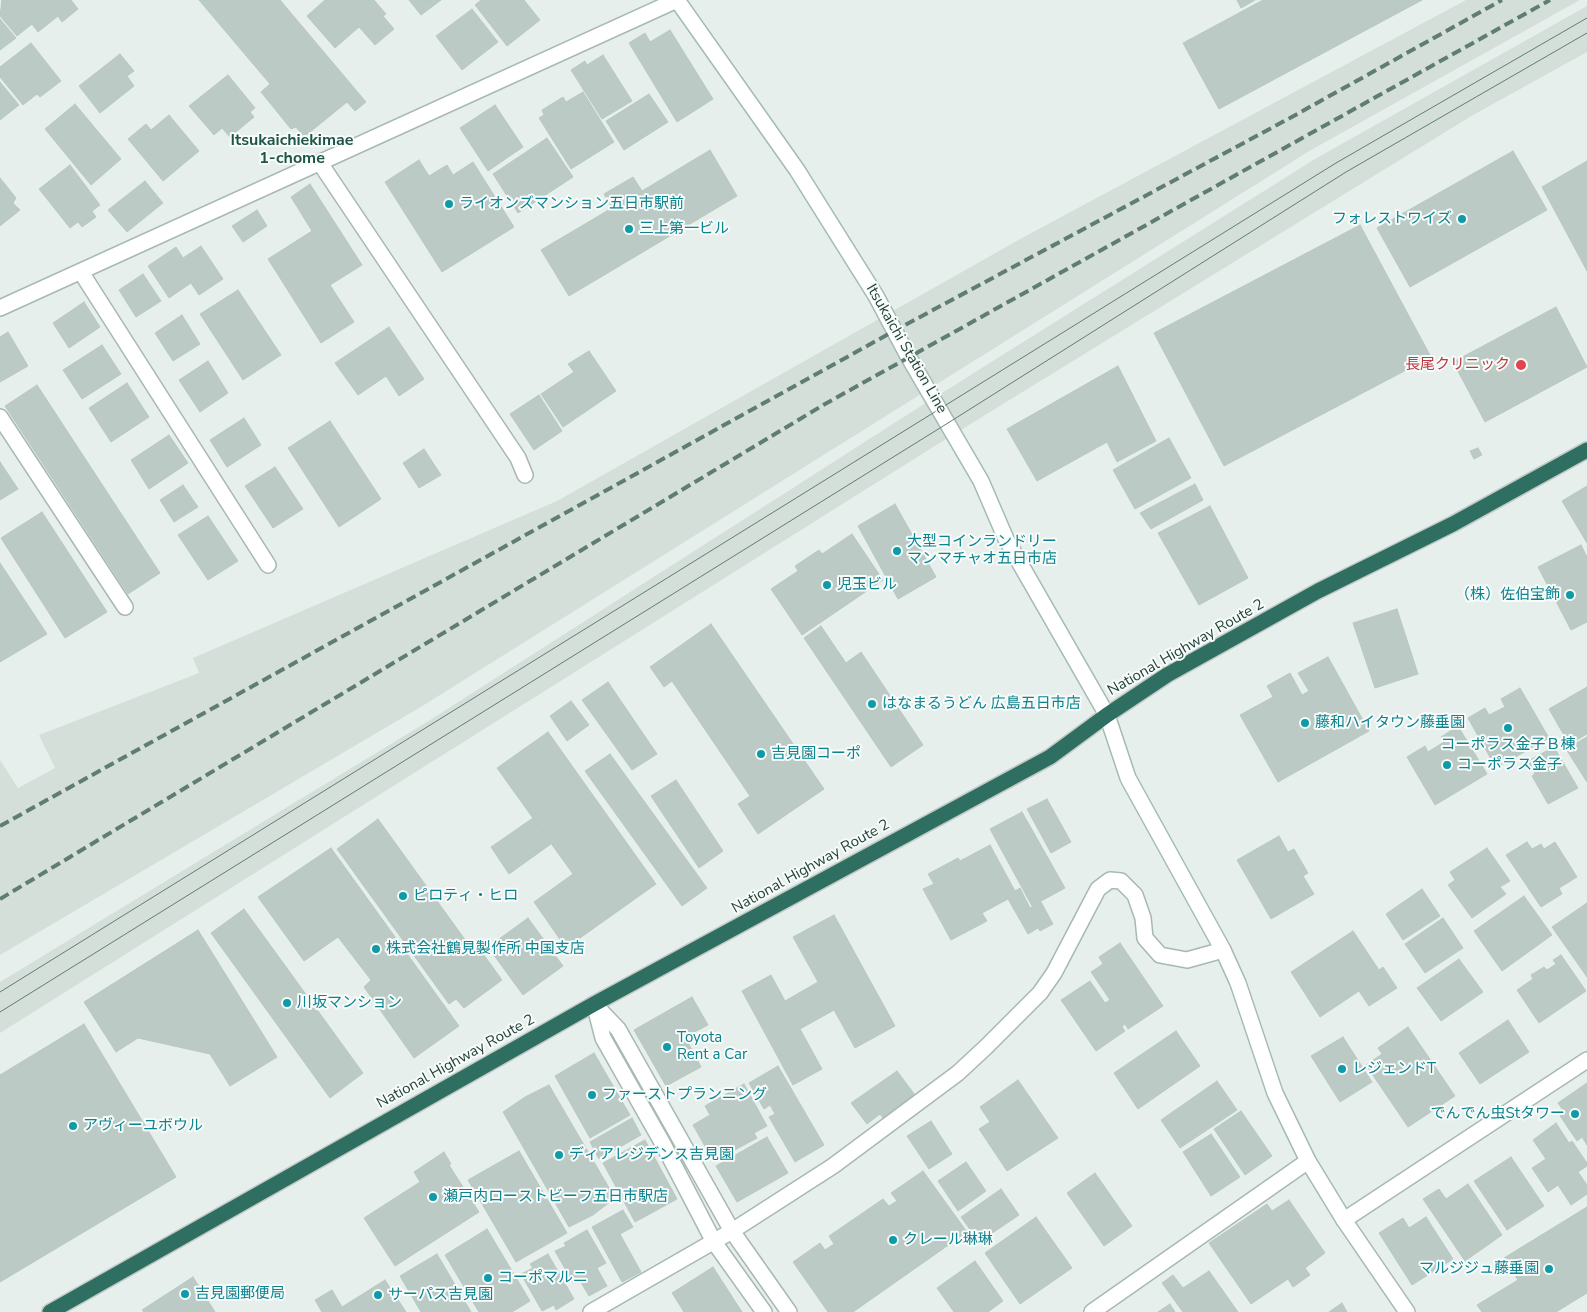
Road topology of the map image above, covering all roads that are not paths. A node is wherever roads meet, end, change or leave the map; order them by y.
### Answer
1 (677, 0) edge
2 (320, 163) junction
3 (81, 272) junction
4 (0, 308) edge
5 (0, 417) edge
6 (1587, 450) edge
7 (526, 474) dead end
8 (268, 565) dead end
9 (125, 607) dead end
10 (1107, 714) junction
11 (1223, 950) junction
12 (594, 1004) junction
13 (1587, 1060) edge
14 (1308, 1161) junction
15 (1344, 1220) junction
16 (732, 1231) junction
17 (714, 1242) junction
18 (50, 1312) edge
19 (591, 1312) edge
20 (764, 1312) edge
21 (789, 1312) edge
22 (1092, 1312) edge
23 (1407, 1312) edge

1 - 2 street
1 - 10 street, Itsukaichi Station Line
2 - 3 street
2 - 7 street
3 - 4 street
3 - 8 street
5 - 9 street
6 - 10 highway, National Highway Route 2
10 - 11 street, Itsukaichi Station Line
10 - 12 highway, National Highway Route 2
11 - 14 street, Itsukaichi Station Line
11 - 16 street
12 - 16 street
12 - 17 street
12 - 18 highway, National Highway Route 2
13 - 15 street
14 - 15 street, Itsukaichi Station Line
14 - 22 street
15 - 23 street, Itsukaichi Station Line
16 - 17 street
16 - 21 street
17 - 19 street
17 - 20 street

